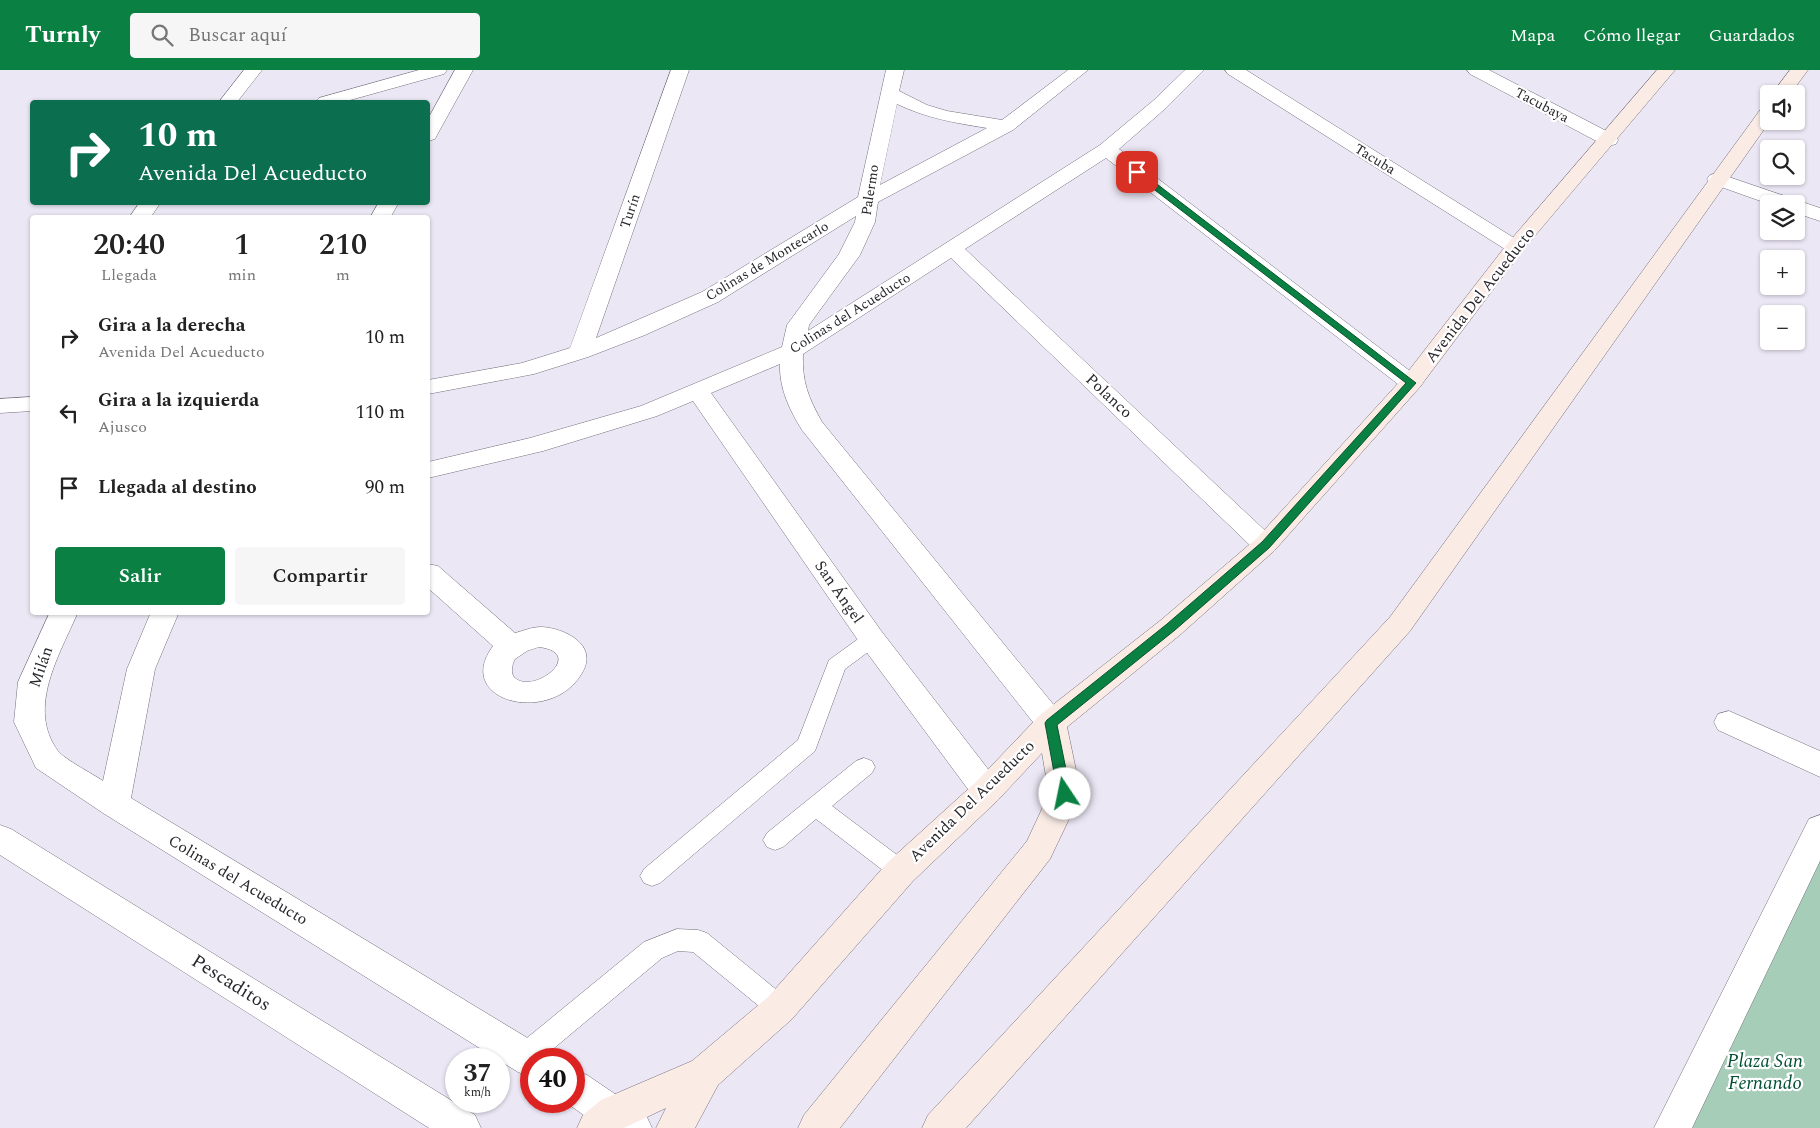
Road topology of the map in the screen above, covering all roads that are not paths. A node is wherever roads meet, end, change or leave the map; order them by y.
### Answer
1 (253, 70) edge
2 (438, 70) edge
3 (464, 70) edge
4 (680, 70) edge
5 (894, 70) edge
6 (1078, 70) edge
7 (1195, 70) edge
8 (1234, 70) edge
9 (1476, 70) edge
10 (1666, 70) edge
11 (1799, 70) edge
12 (1788, 85) edge
13 (889, 93) junction
14 (230, 100) edge
15 (332, 100) edge
16 (1760, 122) edge
17 (1006, 126) junction
18 (430, 131) edge
19 (1608, 140) junction
20 (1107, 149) junction
21 (1718, 179) junction
22 (1763, 195) edge
23 (867, 200) junction
24 (1805, 209) edge
25 (1820, 215) edge
26 (1515, 247) junction
27 (952, 248) junction
28 (792, 351) junction
29 (580, 352) junction
30 (1411, 383) junction
31 (430, 387) edge
32 (697, 390) junction
33 (30, 404) edge
34 (0, 406) edge
35 (430, 470) edge
36 (1265, 545) junction
37 (430, 575) edge
38 (63, 615) edge
39 (164, 615) edge
40 (872, 639) junction
41 (511, 646) dead end
42 (1729, 722) dead end
43 (1051, 723) junction
44 (1820, 765) edge
45 (864, 767) dead end
46 (987, 791) junction
47 (114, 804) junction
48 (816, 806) junction
49 (1820, 828) edge
50 (0, 838) edge
51 (775, 840) dead end
52 (901, 871) junction
53 (652, 876) dead end
54 (780, 1008) junction
55 (540, 1048) edge
56 (520, 1053) edge
57 (705, 1073) junction
58 (585, 1097) edge
59 (614, 1123) edge
60 (462, 1128) edge
61 (675, 1128) edge
62 (817, 1128) edge
63 (941, 1128) edge
64 (1673, 1128) edge

1 - 14 street
2 - 15 street
3 - 18 street
4 - 29 street, Turín
5 - 13 street, Palermo
6 - 17 street, Colinas de Montecarlo
7 - 20 street, Colinas del Acueducto
8 - 26 street, Tacuba
9 - 19 street, Tacubaya
10 - 19 street, Avenida Del Acueducto
11 - 12 street
13 - 17 street
13 - 23 street, Palermo
16 - 21 street
17 - 23 street, Colinas de Montecarlo
19 - 26 street, Avenida Del Acueducto
20 - 27 street, Colinas del Acueducto
20 - 30 street
21 - 22 street
21 - 63 street
23 - 28 street, Palermo
23 - 29 street, Colinas de Montecarlo
24 - 25 street
26 - 30 street, Avenida Del Acueducto
27 - 28 street, Colinas del Acueducto
27 - 36 street, Polanco
28 - 32 street, Colinas del Acueducto
28 - 43 street
29 - 31 street, Colinas de Montecarlo
30 - 36 street, Avenida Del Acueducto
32 - 35 street, Colinas del Acueducto
32 - 40 street, San Ángel
33 - 34 street
36 - 43 street, Avenida Del Acueducto
37 - 41 street
38 - 47 street, Milán
39 - 47 street
40 - 46 street, San Ángel
40 - 53 lane
42 - 44 street
43 - 46 street, Avenida Del Acueducto
43 - 62 street
45 - 48 lane
46 - 52 street, Avenida Del Acueducto
47 - 56 street, Colinas del Acueducto
48 - 51 lane
48 - 52 lane
49 - 64 street
50 - 60 street, Pescaditos
52 - 54 street, Avenida Del Acueducto
54 - 55 lane
54 - 57 street, Avenida Del Acueducto
57 - 59 street, Avenida Del Acueducto
57 - 61 street, Avenida Del Acueducto
58 - 59 street

